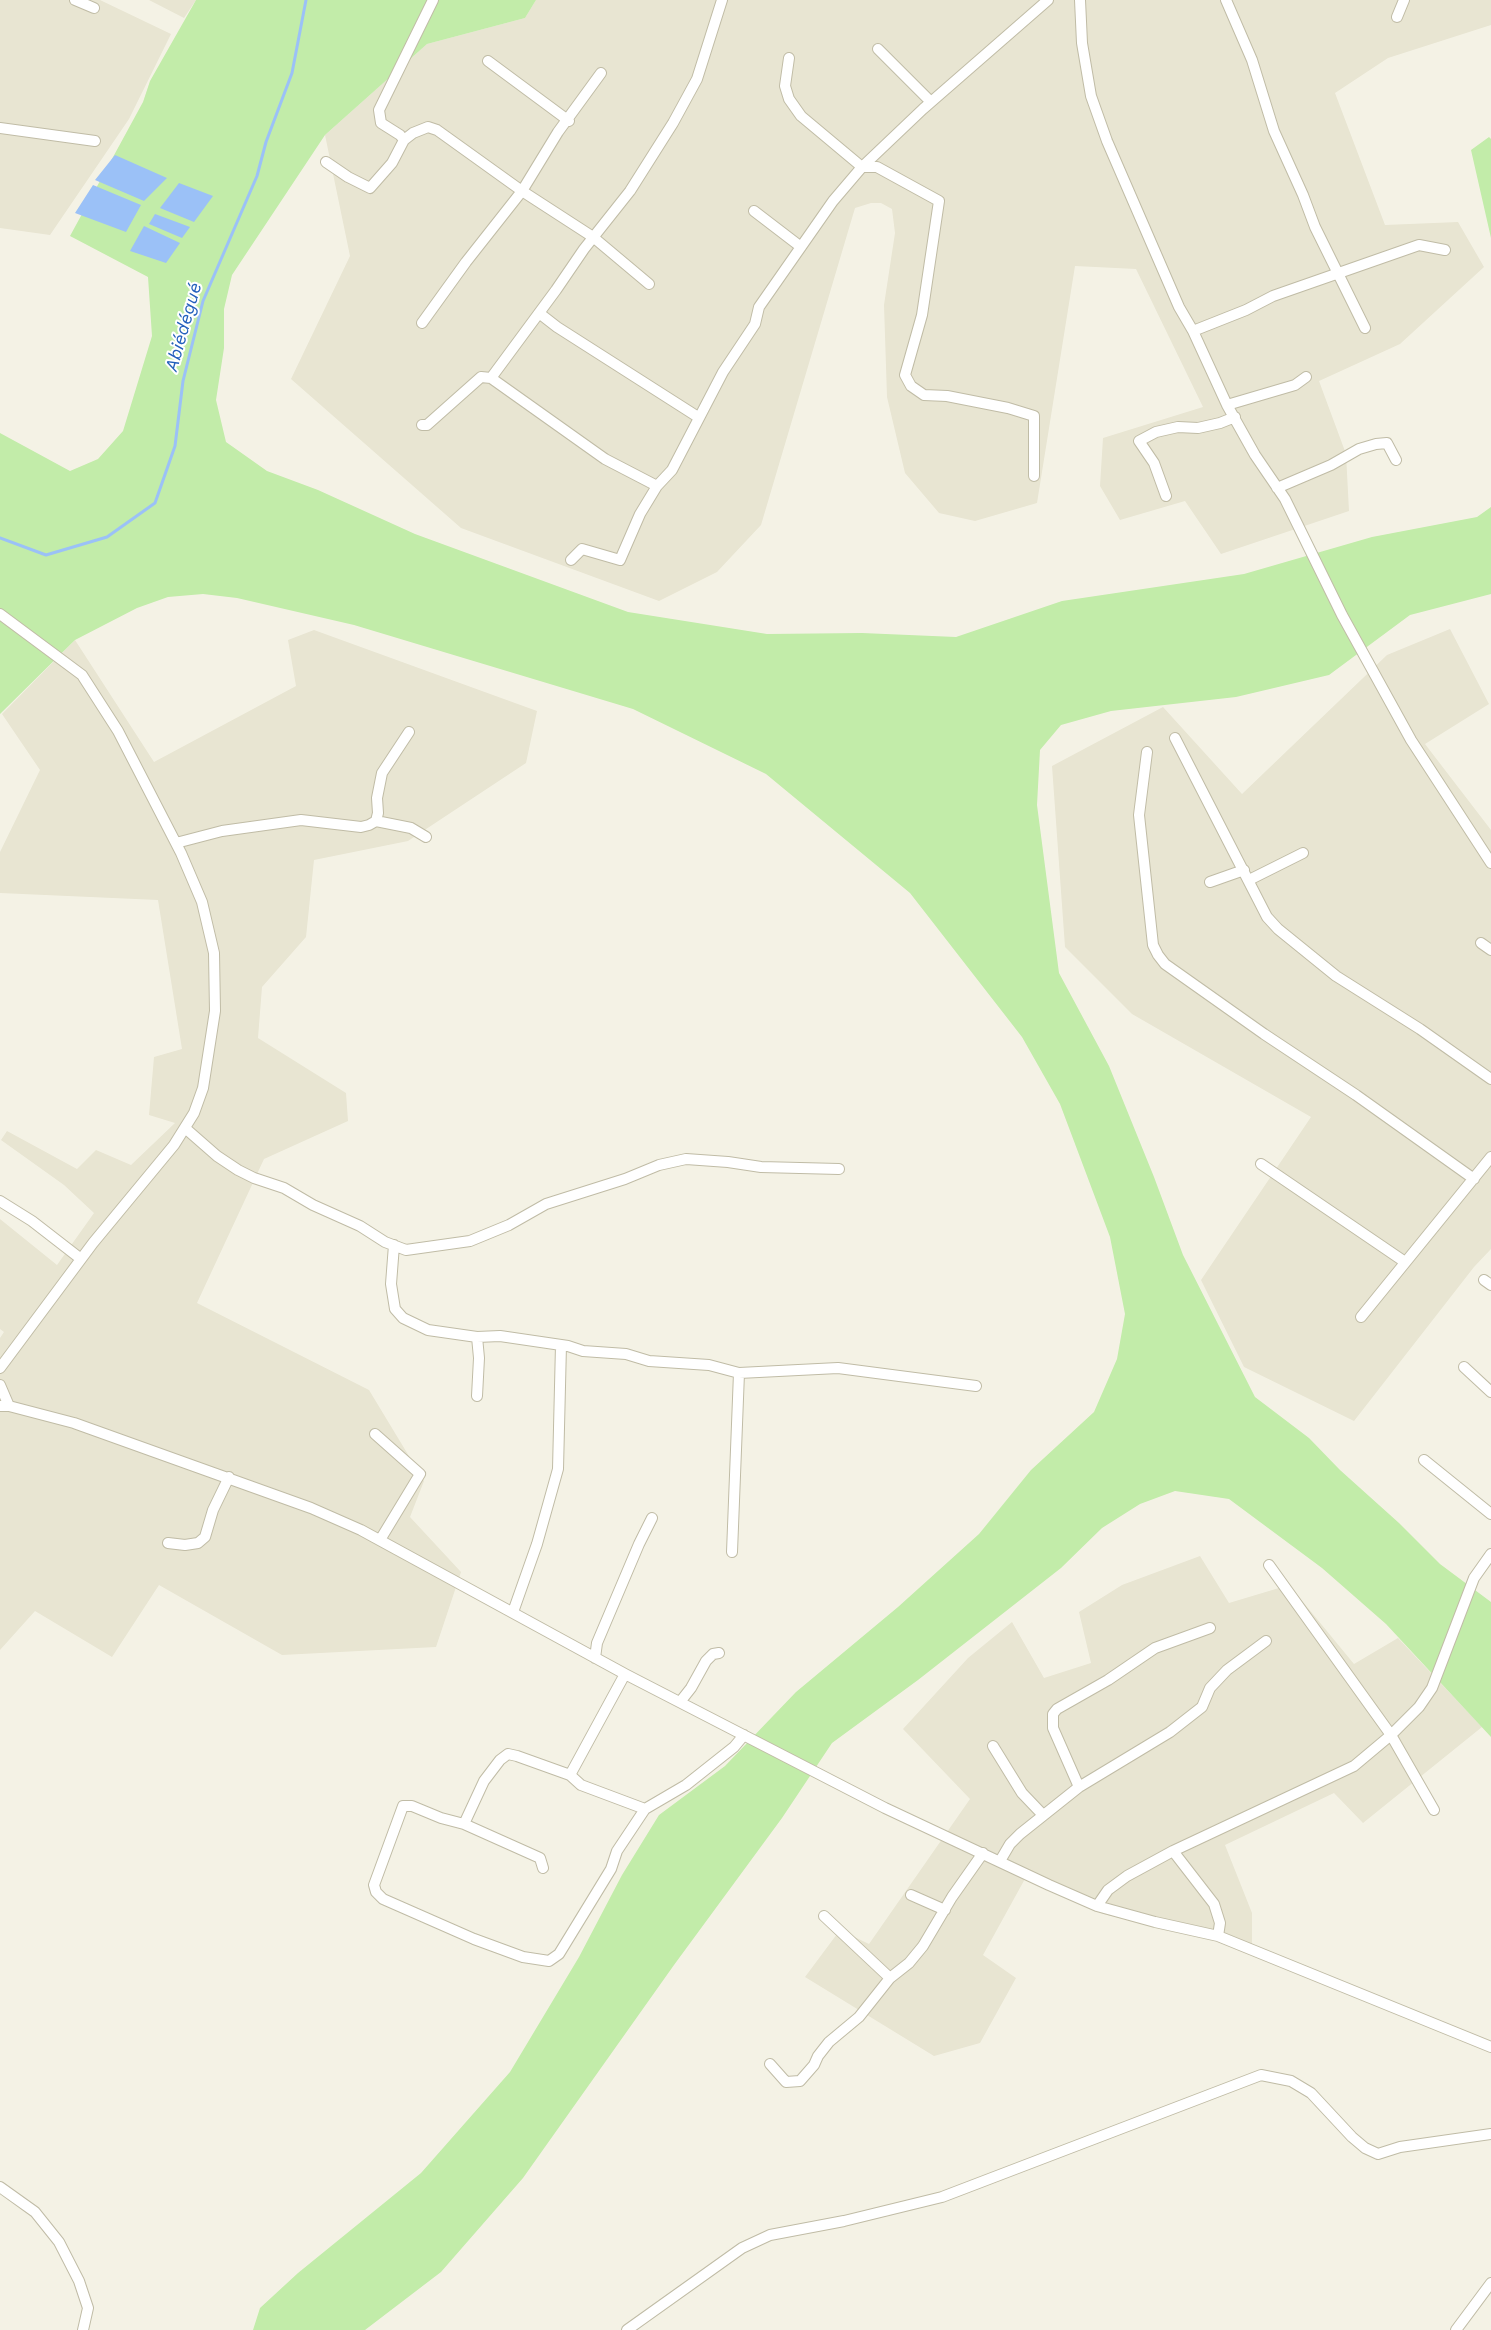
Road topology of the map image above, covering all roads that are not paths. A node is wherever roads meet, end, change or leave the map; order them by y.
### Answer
1 (75, 0) edge
2 (433, 0) edge
3 (722, 0) edge
4 (1048, 0) edge
5 (1080, 0) edge
6 (1226, 0) edge
7 (1404, 0) edge
8 (94, 8) dead end
9 (1397, 17) dead end
10 (878, 49) dead end
11 (789, 58) dead end
12 (488, 61) dead end
13 (601, 73) dead end
14 (931, 102) junction
15 (569, 121) junction
16 (0, 128) edge
17 (404, 140) junction
18 (95, 141) dead end
19 (326, 162) dead end
20 (862, 167) junction
21 (522, 191) junction
22 (754, 211) dead end
23 (593, 237) junction
24 (801, 247) junction
25 (1445, 250) dead end
26 (1340, 274) junction
27 (649, 284) dead end
28 (539, 313) junction
29 (422, 323) dead end
30 (1366, 328) dead end
31 (1193, 331) junction
32 (1306, 376) dead end
33 (491, 378) junction
34 (1227, 405) junction
35 (698, 417) junction
36 (1235, 417) junction
37 (422, 425) dead end
38 (1396, 460) dead end
39 (1034, 476) dead end
40 (657, 486) junction
41 (1277, 488) junction
42 (1166, 496) dead end
43 (571, 560) dead end
44 (0, 614) edge
45 (408, 732) dead end
46 (1175, 738) dead end
47 (1147, 752) dead end
48 (376, 820) junction
49 (426, 836) dead end
50 (176, 843) junction
51 (1303, 853) dead end
52 (1491, 863) edge
53 (1247, 875) junction
54 (1210, 882) dead end
55 (1481, 943) dead end
56 (1491, 950) edge
57 (1491, 1078) edge
58 (185, 1128) junction
59 (1491, 1157) edge
60 (1261, 1164) dead end
61 (839, 1169) dead end
62 (1474, 1179) junction
63 (0, 1201) edge
64 (394, 1245) junction
65 (81, 1259) junction
66 (1405, 1262) junction
67 (1361, 1317) dead end
68 (477, 1337) junction
69 (562, 1345) junction
70 (1464, 1367) dead end
71 (0, 1368) edge
72 (739, 1374) junction
73 (0, 1385) edge
74 (976, 1386) dead end
75 (1491, 1392) edge
76 (477, 1396) dead end
77 (4, 1406) edge
78 (375, 1434) dead end
79 (1424, 1460) dead end
80 (228, 1477) junction
81 (1491, 1514) edge
82 (652, 1518) dead end
83 (380, 1540) junction
84 (168, 1543) dead end
85 (732, 1552) dead end
86 (1491, 1554) edge
87 (1269, 1565) dead end
88 (513, 1612) junction
89 (1210, 1628) dead end
90 (1266, 1641) dead end
91 (719, 1652) dead end
92 (595, 1658) junction
93 (625, 1674) junction
94 (680, 1702) junction
95 (1391, 1734) junction
96 (744, 1735) junction
97 (993, 1746) dead end
98 (570, 1776) junction
99 (1079, 1787) junction
100 (645, 1810) junction
101 (1434, 1810) dead end
102 (1043, 1815) junction
103 (464, 1824) junction
104 (1174, 1851) junction
105 (982, 1853) junction
106 (1000, 1862) junction
107 (543, 1868) dead end
108 (911, 1896) dead end
109 (1097, 1906) junction
110 (945, 1910) junction
111 (824, 1916) dead end
112 (1218, 1936) junction
113 (890, 1978) junction
114 (1491, 2047) edge
115 (770, 2064) dead end
116 (1491, 2134) edge
117 (0, 2187) edge
118 (1491, 2283) edge
119 (83, 2330) edge
120 (627, 2330) edge
121 (1456, 2330) edge

1 - 8 street
2 - 17 street
3 - 23 street
4 - 14 street
5 - 31 street
6 - 26 street
7 - 9 street
10 - 14 street
11 - 20 street
12 - 15 street
13 - 15 street
14 - 20 street
15 - 21 street
16 - 18 street
17 - 19 street
17 - 21 street
20 - 24 street
20 - 39 street
21 - 23 street
21 - 29 street
22 - 24 street
23 - 27 street
23 - 28 street
24 - 35 street
25 - 26 street
26 - 30 street
26 - 31 street
28 - 33 street
28 - 35 street
31 - 34 street
32 - 34 street
33 - 37 street
33 - 40 street
34 - 36 street
35 - 40 street
36 - 41 street
36 - 42 street
38 - 41 street
40 - 43 street
41 - 52 street
44 - 50 street
45 - 48 street
46 - 53 street
47 - 62 street
48 - 49 street
48 - 50 street
50 - 58 street
51 - 53 street
53 - 54 street
53 - 57 street
55 - 56 street
58 - 64 street
58 - 65 street
59 - 62 street
60 - 66 street
61 - 64 street
62 - 66 street
63 - 65 street
64 - 68 street
65 - 71 street
66 - 67 street
68 - 69 street
68 - 76 street
69 - 72 street
69 - 88 street
70 - 75 street
72 - 74 street
72 - 85 street
73 - 77 street
77 - 80 street
78 - 83 street
79 - 81 street
80 - 83 street
80 - 84 street
82 - 92 street
83 - 88 street
86 - 95 street
87 - 95 street
88 - 92 street
89 - 99 street
90 - 99 street
91 - 94 street
92 - 93 street
93 - 94 street
93 - 98 street
94 - 96 street
95 - 101 street
95 - 104 street
96 - 100 street
96 - 105 street
97 - 102 street
98 - 100 street
98 - 103 street
99 - 102 street
100 - 103 street
102 - 106 street
103 - 107 street
104 - 109 street
104 - 112 street
105 - 106 street
105 - 110 street
106 - 109 street
108 - 110 street
109 - 112 street
110 - 113 street
111 - 113 street
112 - 114 street
113 - 115 street
116 - 120 street
117 - 119 street
118 - 121 street

